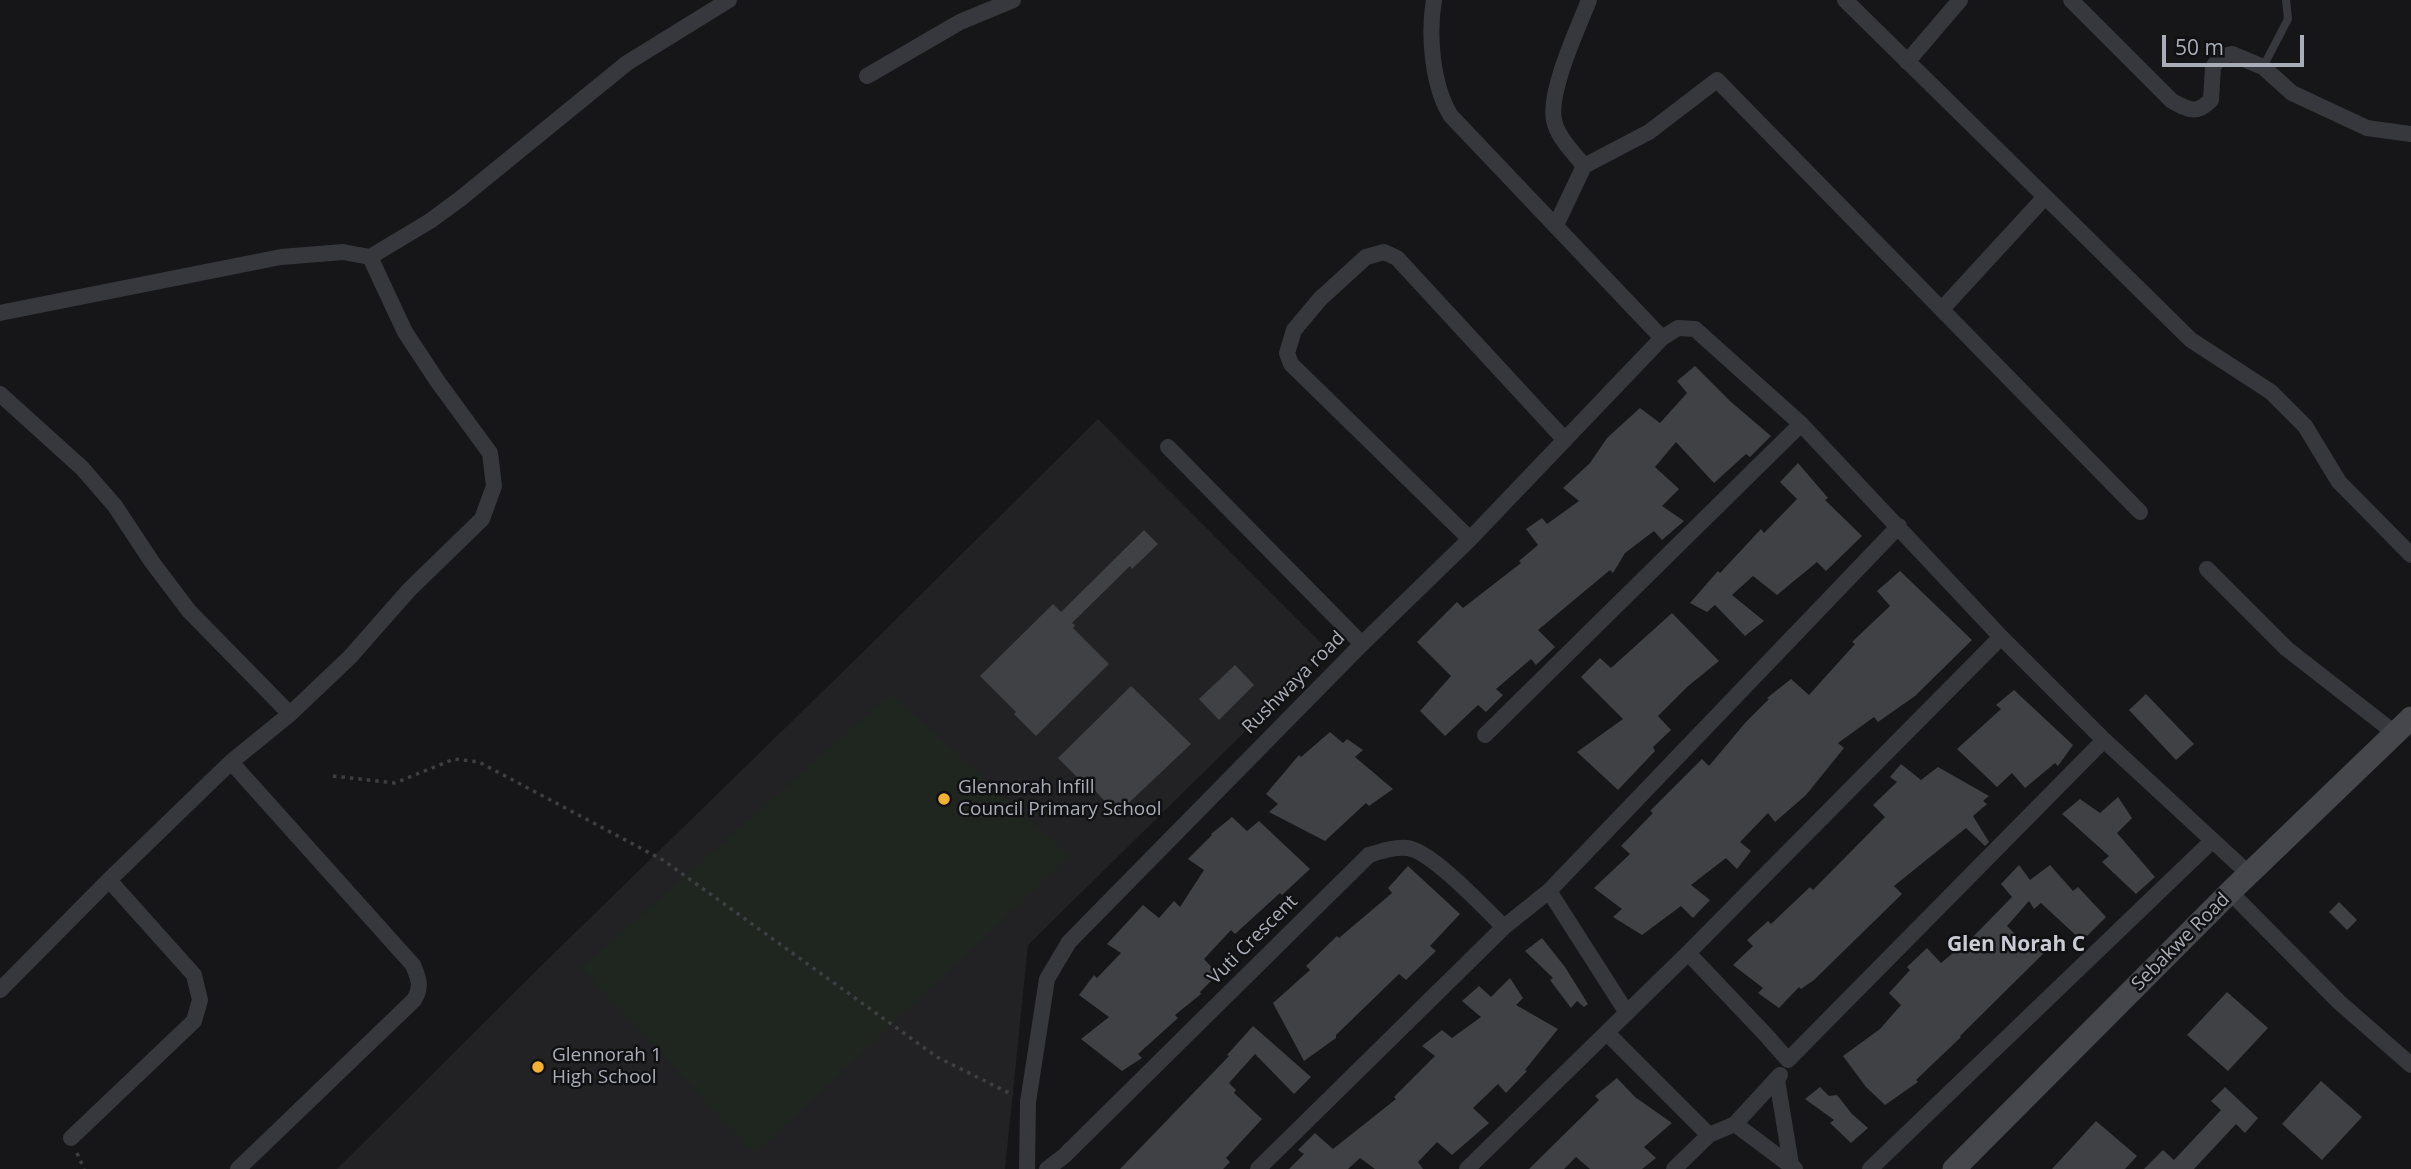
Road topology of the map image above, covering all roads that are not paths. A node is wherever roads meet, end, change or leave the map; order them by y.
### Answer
1 (729, 0) edge
2 (1013, 0) edge
3 (1434, 0) edge
4 (1589, 0) edge
5 (1845, 0) edge
6 (1960, 0) edge
7 (2071, 0) edge
8 (2286, 0) edge
9 (1907, 62) junction
10 (2263, 67) junction
11 (867, 76) dead end
12 (2411, 134) edge
13 (1584, 166) junction
14 (2044, 198) junction
15 (1556, 225) junction
16 (370, 257) junction
17 (1942, 309) junction
18 (0, 313) edge
19 (1662, 338) junction
20 (0, 394) edge
21 (1801, 424) junction
22 (1565, 440) junction
23 (1168, 447) dead end
24 (2140, 512) dead end
25 (1899, 526) junction
26 (1470, 539) junction
27 (2411, 555) edge
28 (2207, 569) dead end
29 (2001, 637) junction
30 (1362, 644) junction
31 (290, 715) junction
32 (2403, 726) edge
33 (1485, 735) dead end
34 (2104, 740) junction
35 (231, 762) junction
36 (2212, 841) junction
37 (2249, 874) junction
38 (109, 880) junction
39 (1549, 891) junction
40 (2231, 892) junction
41 (1504, 927) junction
42 (1688, 953) junction
43 (0, 990) edge
44 (1626, 1013) junction
45 (1607, 1033) junction
46 (1787, 1060) junction
47 (2411, 1065) edge
48 (1777, 1080) junction
49 (1735, 1124) junction
50 (1709, 1135) junction
51 (71, 1138) dead end
52 (1793, 1166) edge
53 (238, 1169) edge
54 (1027, 1169) edge
55 (1047, 1169) edge
56 (1258, 1169) edge
57 (1468, 1169) edge
58 (1674, 1169) edge
59 (1870, 1169) edge
60 (1954, 1169) edge

1 - 16 street
2 - 11 street
3 - 15 street
4 - 13 street
5 - 9 street
6 - 9 street
7 - 10 street
8 - 10 lane
9 - 14 street
10 - 12 street
13 - 15 street
13 - 17 street
14 - 17 street
14 - 27 street
15 - 19 street
16 - 18 street
16 - 31 street
17 - 24 street
19 - 21 street
19 - 22 street, Rushwaya road
20 - 31 street
21 - 25 street
21 - 33 street
22 - 26 street, Rushwaya road
22 - 26 street
23 - 30 street
25 - 29 street
25 - 39 street
26 - 30 street, Rushwaya road
28 - 32 street
29 - 34 street
29 - 42 street
30 - 54 street, Rushwaya road
31 - 35 street
32 - 37 street, Sebakwe Road
34 - 36 street
34 - 46 street
35 - 38 street
35 - 53 street
36 - 37 street
36 - 59 street
37 - 40 street, Sebakwe Road
38 - 43 street
38 - 51 street
39 - 41 street
39 - 44 street
40 - 47 street
40 - 60 street, Sebakwe Road
41 - 55 street, Vuti Crescent
41 - 56 street
42 - 44 street
42 - 46 street
44 - 45 street
45 - 50 street
45 - 57 street
46 - 48 street
48 - 49 street
48 - 52 street
49 - 50 street
49 - 52 street
50 - 58 street

